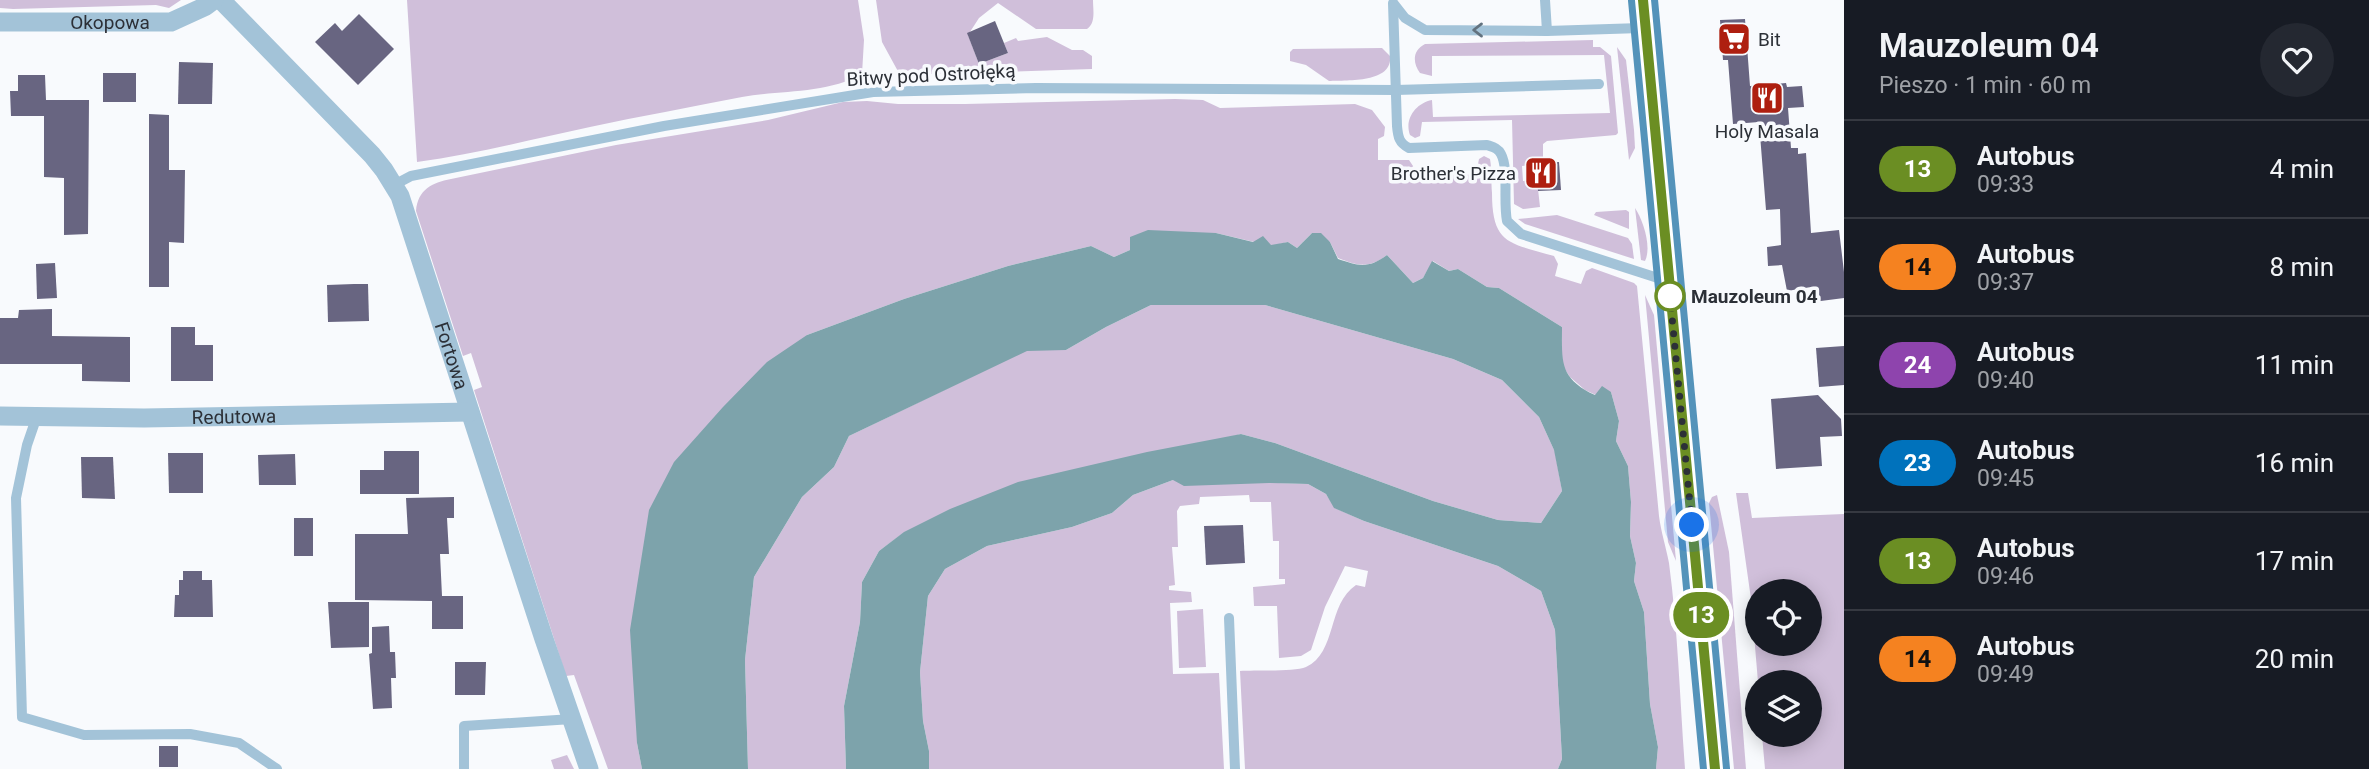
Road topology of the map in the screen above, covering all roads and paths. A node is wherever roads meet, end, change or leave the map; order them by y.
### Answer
1 (214, 0) edge
2 (221, 0) edge
3 (1545, 0) edge
4 (1393, 2) edge
5 (1644, 14) edge
6 (0, 22) edge
7 (1547, 31) junction
8 (1599, 84) dead end
9 (1396, 90) junction
10 (394, 185) junction
11 (1669, 281) junction
12 (470, 412) junction
13 (0, 416) edge
14 (37, 416) junction
15 (1228, 618) dead end
16 (572, 719) junction
17 (277, 769) edge
18 (464, 769) edge
19 (589, 769) edge
20 (1235, 769) edge
21 (1715, 769) edge

1 - 6 street, Okopowa
2 - 10 street, Fortowa
3 - 7 lane
7 -> 4 lane
4 - 9 lane
5 - 7 lane
5 - 11 main road
8 - 9 lane, Bitwy pod Ostrołęką
9 - 10 lane, Bitwy pod Ostrołęką
9 - 11 lane
10 - 12 street, Fortowa
11 - 21 main road
12 - 14 street, Redutowa
12 - 16 street, Fortowa
13 - 14 street, Redutowa
14 - 17 lane
15 - 20 lane
16 - 18 lane
16 - 19 street, Fortowa

